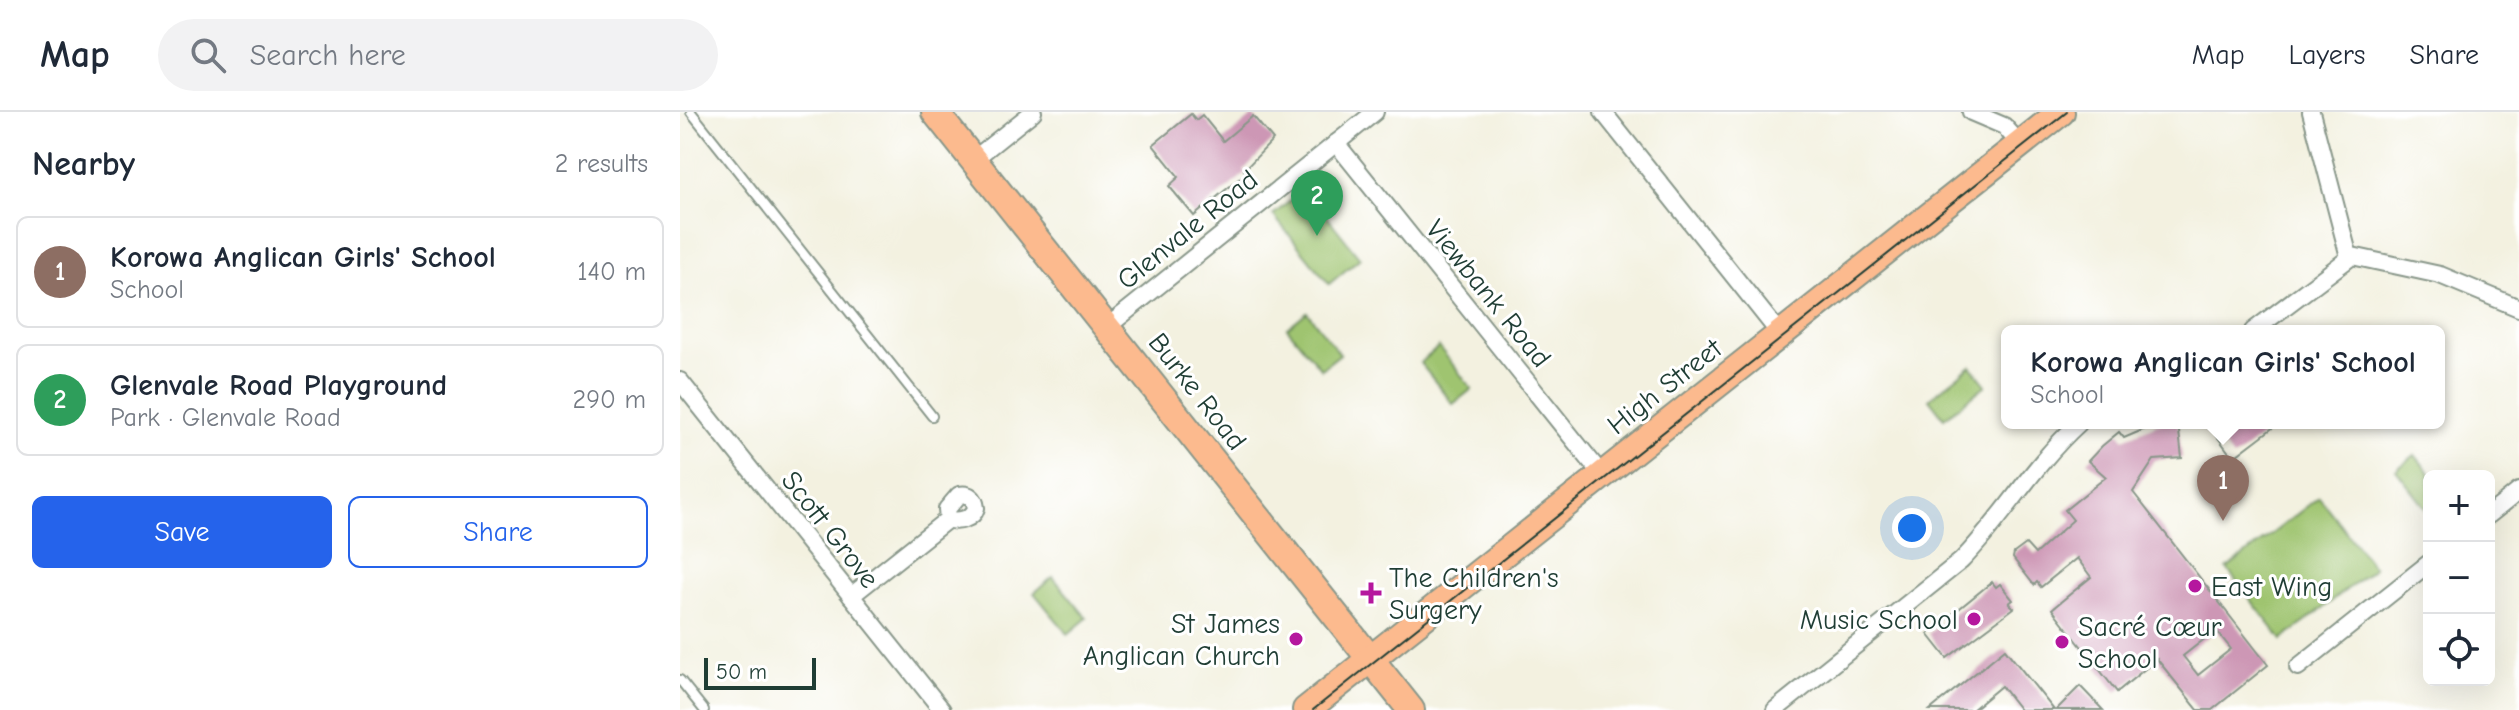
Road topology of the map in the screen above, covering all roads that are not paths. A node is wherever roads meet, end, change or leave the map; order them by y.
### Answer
1 (691, 112) edge
2 (935, 112) edge
3 (1033, 112) edge
4 (1375, 112) edge
5 (1603, 112) edge
6 (1971, 112) edge
7 (2061, 112) edge
8 (2311, 112) edge
9 (1336, 143) junction
10 (2020, 144) junction
11 (973, 160) junction
12 (2349, 257) junction
13 (2519, 308) edge
14 (2261, 325) edge
15 (1107, 327) junction
16 (1780, 334) junction
17 (680, 381) edge
18 (932, 416) dead end
19 (2073, 429) edge
20 (1602, 475) junction
21 (2519, 491) edge
22 (2495, 510) edge
23 (948, 519) dead end
24 (2423, 568) edge
25 (851, 596) junction
26 (1370, 659) junction
27 (2298, 667) dead end
28 (680, 680) edge
29 (704, 710) edge
30 (942, 710) edge
31 (1306, 710) edge
32 (1411, 710) edge
33 (1775, 710) edge

1 - 18 lane
2 - 11 main road, Burke Road
3 - 11 street
4 - 9 street, Glenvale Road
5 - 16 street
6 - 10 street
7 - 10 main road, High Street
8 - 12 street
9 - 15 street, Glenvale Road
9 - 20 street, Viewbank Road
10 - 16 main road, High Street
11 - 15 main road, Burke Road
12 - 13 street
12 - 14 street
15 - 26 main road, Burke Road
16 - 20 main road, High Street
17 - 25 street, Scott Grove
19 - 33 street
20 - 26 main road, High Street
21 - 22 street
23 - 25 street
24 - 27 street
25 - 30 street, Scott Grove
26 - 31 main road, High Street
26 - 32 main road, Burke Road
28 - 29 lane

